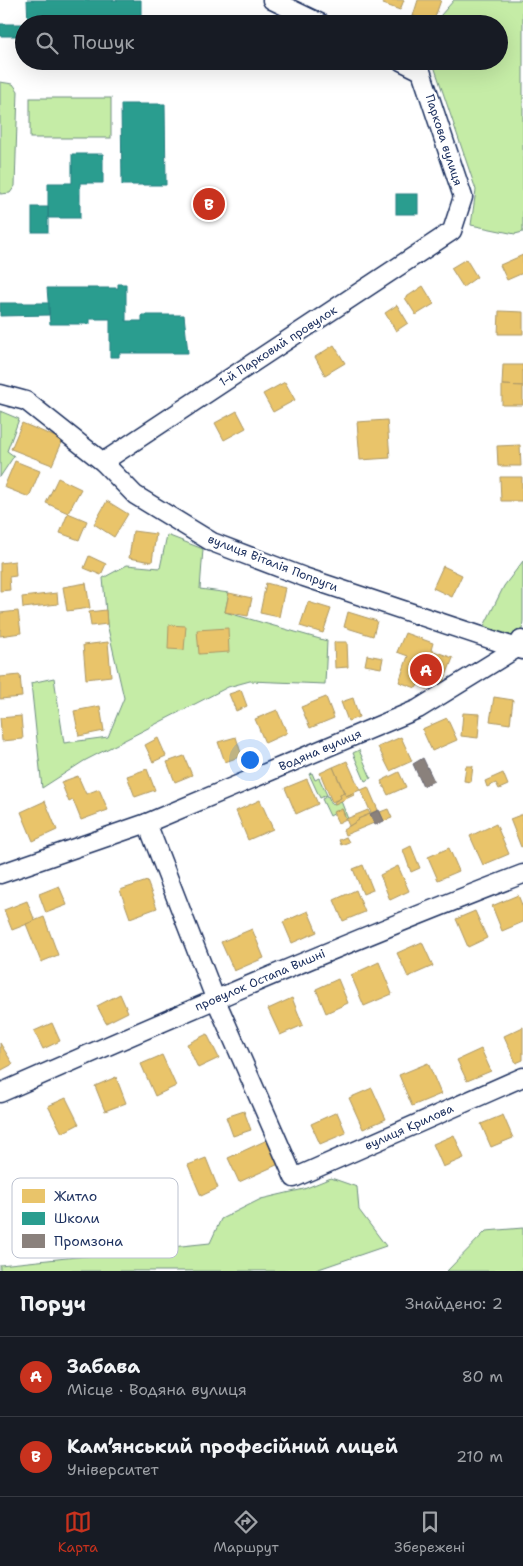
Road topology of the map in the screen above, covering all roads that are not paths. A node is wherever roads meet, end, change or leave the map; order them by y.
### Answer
1 (272, 0) edge
2 (303, 15) edge
3 (419, 70) edge
4 (452, 231) joint
5 (0, 394) edge
6 (103, 462) junction
7 (521, 645) edge
8 (147, 823) junction
9 (0, 874) edge
10 (523, 874) edge
11 (215, 998) junction
12 (523, 1077) edge
13 (0, 1093) edge

1 - 2 street
3 - 4 street, Паркова вулиця
4 - 6 street, 1-й Парковий провулок
5 - 6 street, вулиця Віталія Попруги
6 - 7 street, вулиця Віталія Попруги
7 - 8 street, Водяна вулиця
8 - 9 street, Водяна вулиця
8 - 11 street
10 - 11 street, провулок Остапа Вишні
11 - 12 street, вулиця Крилова
11 - 13 street, провулок Остапа Вишні

